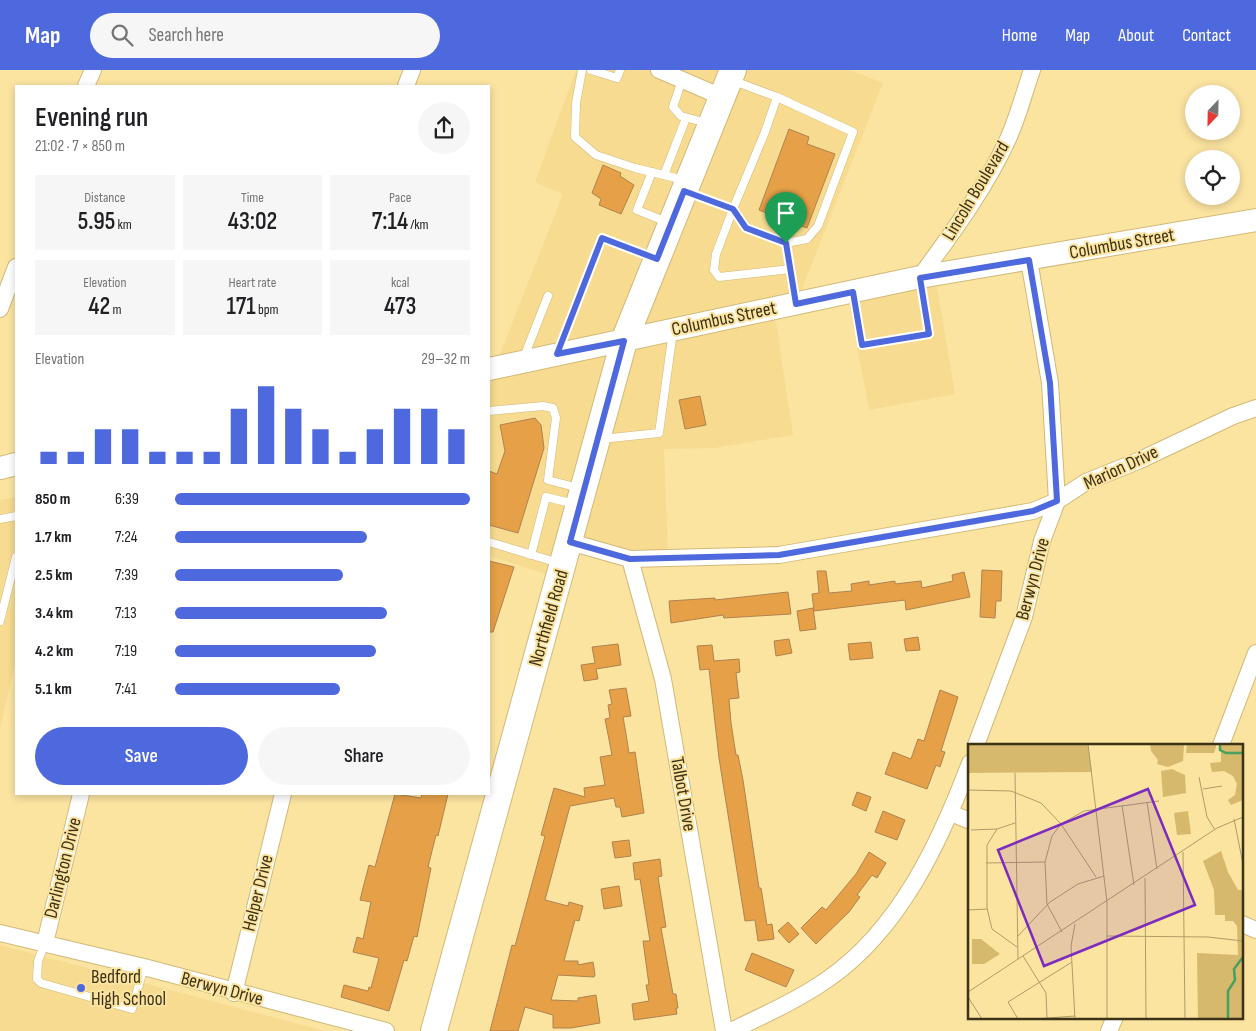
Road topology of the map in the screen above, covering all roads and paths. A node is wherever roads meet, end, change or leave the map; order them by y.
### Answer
1 (93, 70) edge
2 (412, 70) edge
3 (582, 70) edge
4 (591, 70) edge
5 (620, 70) edge
6 (659, 70) edge
7 (1032, 70) edge
8 (682, 80) junction
9 (728, 82) edge
10 (86, 85) edge
11 (406, 85) edge
12 (777, 97) junction
13 (686, 118) junction
14 (711, 124) junction
15 (652, 172) junction
16 (679, 183) junction
17 (733, 209) junction
18 (1256, 220) edge
19 (672, 223) junction
20 (786, 243) junction
21 (657, 259) junction
22 (1029, 260) junction
23 (790, 269) junction
24 (15, 271) edge
25 (920, 278) junction
26 (853, 292) junction
27 (548, 296) dead end
28 (796, 304) junction
29 (0, 310) edge
30 (673, 330) junction
31 (624, 341) junction
32 (557, 354) junction
33 (522, 361) junction
34 (490, 368) edge
35 (1256, 408) edge
36 (490, 412) edge
37 (597, 440) junction
38 (15, 464) edge
39 (0, 468) edge
40 (581, 497) junction
41 (1057, 501) junction
42 (15, 516) edge
43 (0, 520) edge
44 (490, 542) edge
45 (567, 553) junction
46 (531, 555) junction
47 (630, 559) junction
48 (15, 561) edge
49 (0, 621) edge
50 (1256, 652) edge
51 (976, 744) edge
52 (1221, 744) edge
53 (968, 768) edge
54 (81, 795) edge
55 (283, 795) edge
56 (951, 813) junction
57 (968, 820) edge
58 (1244, 925) edge
59 (1256, 930) edge
60 (0, 933) edge
61 (45, 943) junction
62 (144, 967) junction
63 (234, 993) junction
64 (1115, 1018) edge
65 (386, 1031) edge
66 (434, 1031) edge
67 (724, 1031) edge
68 (731, 1031) edge
69 (1109, 1031) edge

1 - 10 street
2 - 11 street
3 - 15 lane
4 - 5 lane
6 - 8 street
7 - 25 street, Lincoln Boulevard
8 - 9 street
8 - 13 lane
9 - 12 lane
9 - 14 main road, Northfield Road
12 - 17 lane
12 - 20 lane
13 - 14 lane
13 - 16 lane
14 - 16 main road, Northfield Road
15 - 16 lane
15 - 19 lane
16 - 17 lane
16 - 19 main road, Northfield Road
17 - 20 lane
17 - 23 lane
18 - 22 street, Columbus Street
19 - 21 main road, Northfield Road
20 - 23 lane
21 - 31 main road, Northfield Road
21 - 32 lane
22 - 25 street, Columbus Street
22 - 41 street, Berwyn Drive
23 - 28 lane
24 - 29 street
25 - 26 street, Columbus Street
25 - 26 lane
26 - 28 street, Columbus Street
27 - 33 lane
28 - 30 street, Columbus Street
30 - 31 street, Columbus Street
30 - 37 lane
31 - 32 street, Columbus Street
31 - 37 main road, Northfield Road
32 - 33 street, Columbus Street
33 - 34 street, Columbus Street
35 - 41 street, Marion Drive
36 - 40 lane
37 - 40 main road, Northfield Road
38 - 39 street
40 - 45 main road, Northfield Road
40 - 46 lane
41 - 47 street, Marion Drive
41 - 51 street, Berwyn Drive
42 - 43 lane
44 - 46 lane
45 - 46 lane
45 - 47 street, Marion Drive
45 - 66 main road, Northfield Road
47 - 67 street, Talbot Drive
48 - 49 lane
50 - 52 street
53 - 56 street
54 - 61 street, Darlington Drive
55 - 63 street, Helper Drive
56 - 57 street
56 - 68 street
58 - 59 street
60 - 61 street, Berwyn Drive
61 - 62 street, Berwyn Drive
61 - 62 lane
62 - 63 street, Berwyn Drive
63 - 65 street, Berwyn Drive
64 - 69 street

